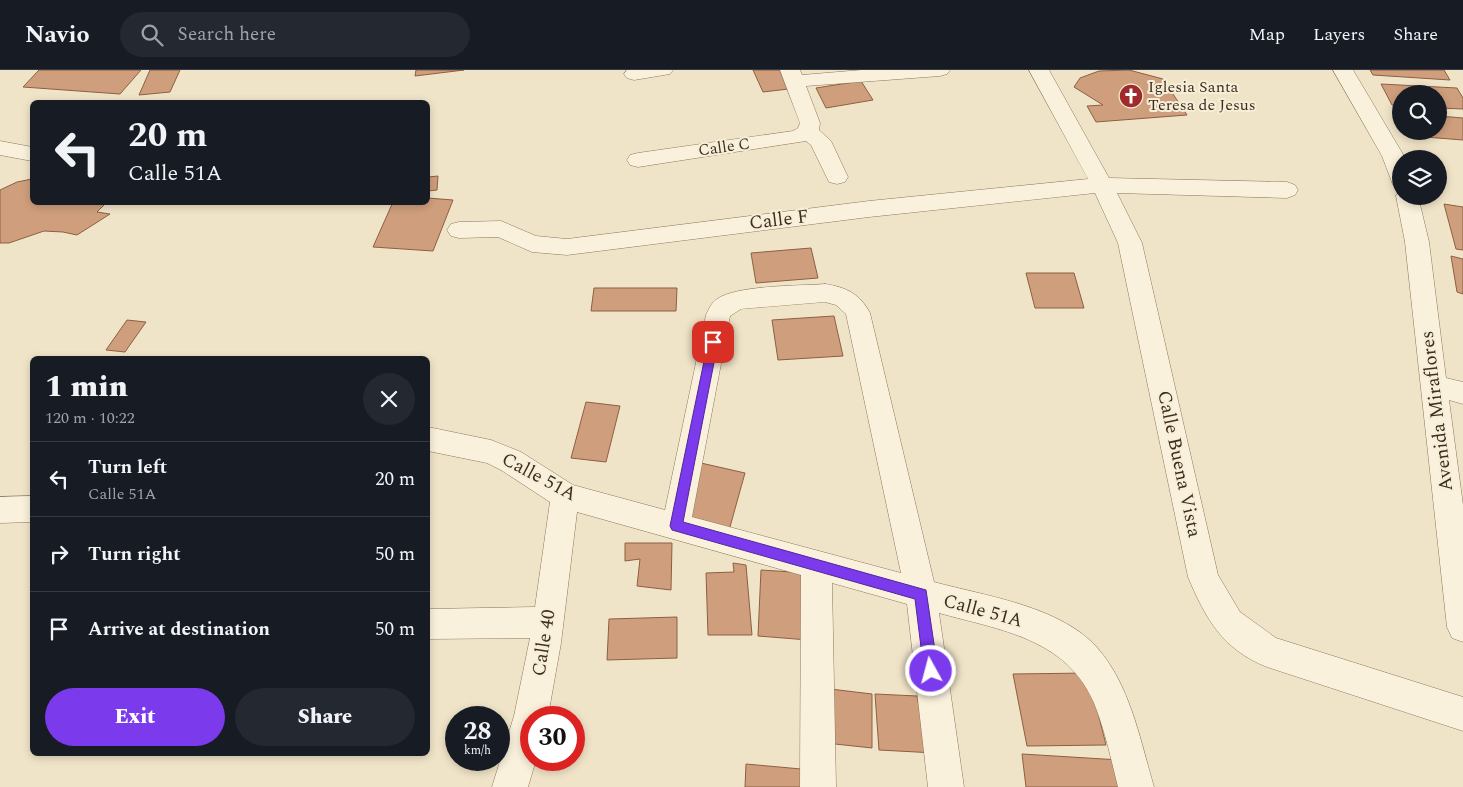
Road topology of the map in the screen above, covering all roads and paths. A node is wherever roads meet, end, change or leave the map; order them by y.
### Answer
1 (663, 70) edge
2 (940, 70) edge
3 (1039, 70) edge
4 (1343, 70) edge
5 (634, 74) dead end
6 (793, 76) edge
7 (808, 132) junction
8 (0, 148) edge
9 (30, 154) edge
10 (1392, 154) edge
11 (638, 160) dead end
12 (837, 177) dead end
13 (1102, 185) junction
14 (1287, 190) dead end
15 (1409, 205) edge
16 (459, 230) dead end
17 (1433, 385) junction
18 (1463, 393) edge
19 (430, 439) edge
20 (565, 496) junction
21 (0, 510) edge
22 (30, 510) edge
23 (676, 526) junction
24 (816, 565) junction
25 (921, 594) junction
26 (547, 622) junction
27 (430, 624) edge
28 (1463, 627) edge
29 (1463, 714) edge
30 (510, 787) edge
31 (818, 787) edge
32 (946, 787) edge
33 (1136, 787) edge

1 - 5 street
2 - 6 street
3 - 13 street, Calle Buena Vista
4 - 10 street
6 - 7 street
7 - 11 street, Calle C
7 - 12 street
8 - 9 street
13 - 14 street, Calle F
13 - 16 street, Calle F
13 - 29 street, Calle Buena Vista
15 - 17 street, Avenida Miraflores
17 - 18 street
17 - 28 street, Avenida Miraflores
19 - 20 street, Calle 51A
20 - 23 street, Calle 51A
20 - 26 street, Calle 40
21 - 22 street
23 - 24 street, Calle 51A
23 - 25 street
24 - 25 street, Calle 51A
24 - 31 street
25 - 32 street
25 - 33 street, Calle 51A
26 - 27 street
26 - 30 street, Calle 40

